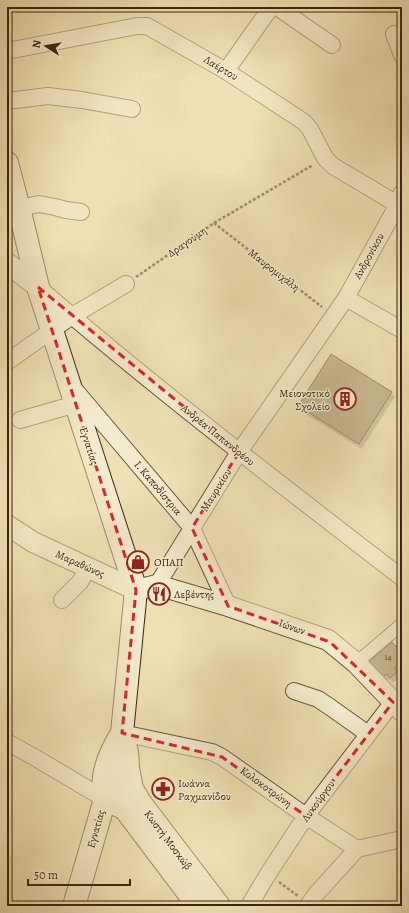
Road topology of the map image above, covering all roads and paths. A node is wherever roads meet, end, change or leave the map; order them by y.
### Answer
1 (271, 7) edge
2 (277, 7) edge
3 (394, 34) dead end
4 (332, 45) dead end
5 (7, 51) edge
6 (402, 55) edge
7 (226, 71) junction
8 (7, 101) edge
9 (132, 109) dead end
10 (326, 158) junction
11 (7, 166) edge
12 (401, 201) edge
13 (19, 208) junction
14 (81, 212) dead end
15 (214, 223) junction
16 (7, 263) edge
17 (126, 284) joint
18 (38, 286) junction
19 (346, 298) junction
20 (72, 316) junction
21 (334, 316) junction
22 (402, 330) edge
23 (52, 331) junction
24 (7, 362) edge
25 (69, 383) junction
26 (76, 404) junction
27 (20, 420) dead end
28 (239, 452) junction
29 (7, 525) edge
30 (192, 528) junction
31 (88, 568) junction
32 (402, 578) edge
33 (157, 586) junction
34 (136, 590) junction
35 (62, 600) dead end
36 (228, 606) junction
37 (402, 624) edge
38 (356, 663) junction
39 (294, 691) dead end
40 (398, 706) edge
41 (122, 733) junction
42 (368, 734) junction
43 (7, 742) edge
44 (128, 768) junction
45 (105, 799) junction
46 (306, 816) junction
47 (402, 839) edge
48 (357, 849) junction
49 (268, 874) junction
50 (310, 905) edge
51 (74, 906) edge
52 (198, 906) edge
53 (218, 906) edge
54 (250, 906) edge

1 - 7 street
2 - 4 street
3 - 6 street
5 - 7 street, Λαέρτου
7 - 10 street, Λαέρτου
8 - 9 street
10 - 12 street, Λαέρτου
10 - 15 path, Δραγούμη
11 - 13 main road, Εγνατίας
12 - 19 street, Ανδρονίκου
13 - 14 street
13 - 18 main road, Εγνατίας
15 - 17 path, Δραγούμη
15 - 21 path, Μαυρομιχάλη
16 - 18 street
17 - 20 street
18 - 20 street, Ανδρέα Παπανδρέου
18 - 23 main road, Εγνατίας
19 - 21 street, Μαυρικίου
19 - 22 street
20 - 23 street
20 - 28 street, Ανδρέα Παπανδρέου
21 - 28 street, Μαυρικίου
23 - 24 street
23 - 25 main road, Εγνατίας
25 - 26 main road, Εγνατίας
25 - 30 street, Ι. Καποδίστρια
26 - 27 street
26 - 34 main road, Εγνατίας
28 - 30 street, Μαυρικίου
28 - 32 street, Ανδρέα Παπανδρέου
29 - 31 street, Μαραθώνος
30 - 33 street, Μαυρικίου
30 - 36 street, Ι. Καποδίστρια
31 - 34 street, Μαραθώνος
31 - 35 street
33 - 34 street
33 - 36 street, Ιώνων
34 - 41 main road, Εγνατίας
36 - 38 street, Ιώνων
37 - 38 street
38 - 40 street, Ιώνων
39 - 42 street
40 - 42 street, Λυκούργου
41 - 44 main road, Κωστή Μοσκώβ
41 - 45 main road
41 - 46 street, Κολοκοτρώνη
42 - 46 street, Λυκούργου
43 - 45 street
44 - 45 main road
44 - 53 main road, Κωστή Μοσκώβ
45 - 51 main road, Εγνατίας
45 - 52 main road, Κωστή Μοσκώβ
46 - 48 street, Κολοκοτρώνη
46 - 49 street, Λυκούργου
47 - 48 street
48 - 50 street
49 - 50 path
49 - 54 street, Λυκούργου

